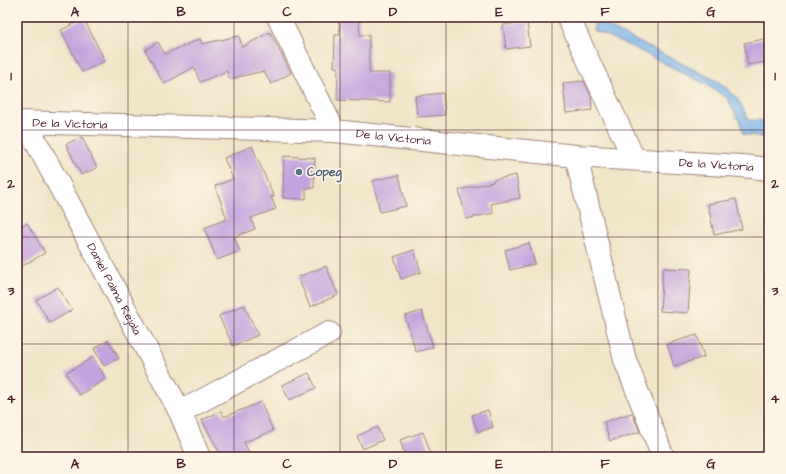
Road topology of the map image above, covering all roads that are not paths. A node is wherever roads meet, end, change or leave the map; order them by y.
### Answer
1 (278, 17) edge
2 (568, 17) edge
3 (21, 123) edge
4 (334, 131) junction
5 (576, 156) junction
6 (634, 159) junction
7 (769, 169) edge
8 (329, 333) dead end
9 (180, 412) junction
10 (199, 457) edge
11 (663, 457) edge

1 - 4 street
2 - 6 street
3 - 4 street, De la Victoria
3 - 9 street, Daniel Palma Rejala
4 - 5 street, De la Victoria
5 - 6 street, De la Victoria
5 - 11 street
6 - 7 street, De la Victoria
8 - 9 street
9 - 10 street, Daniel Palma Rejala

